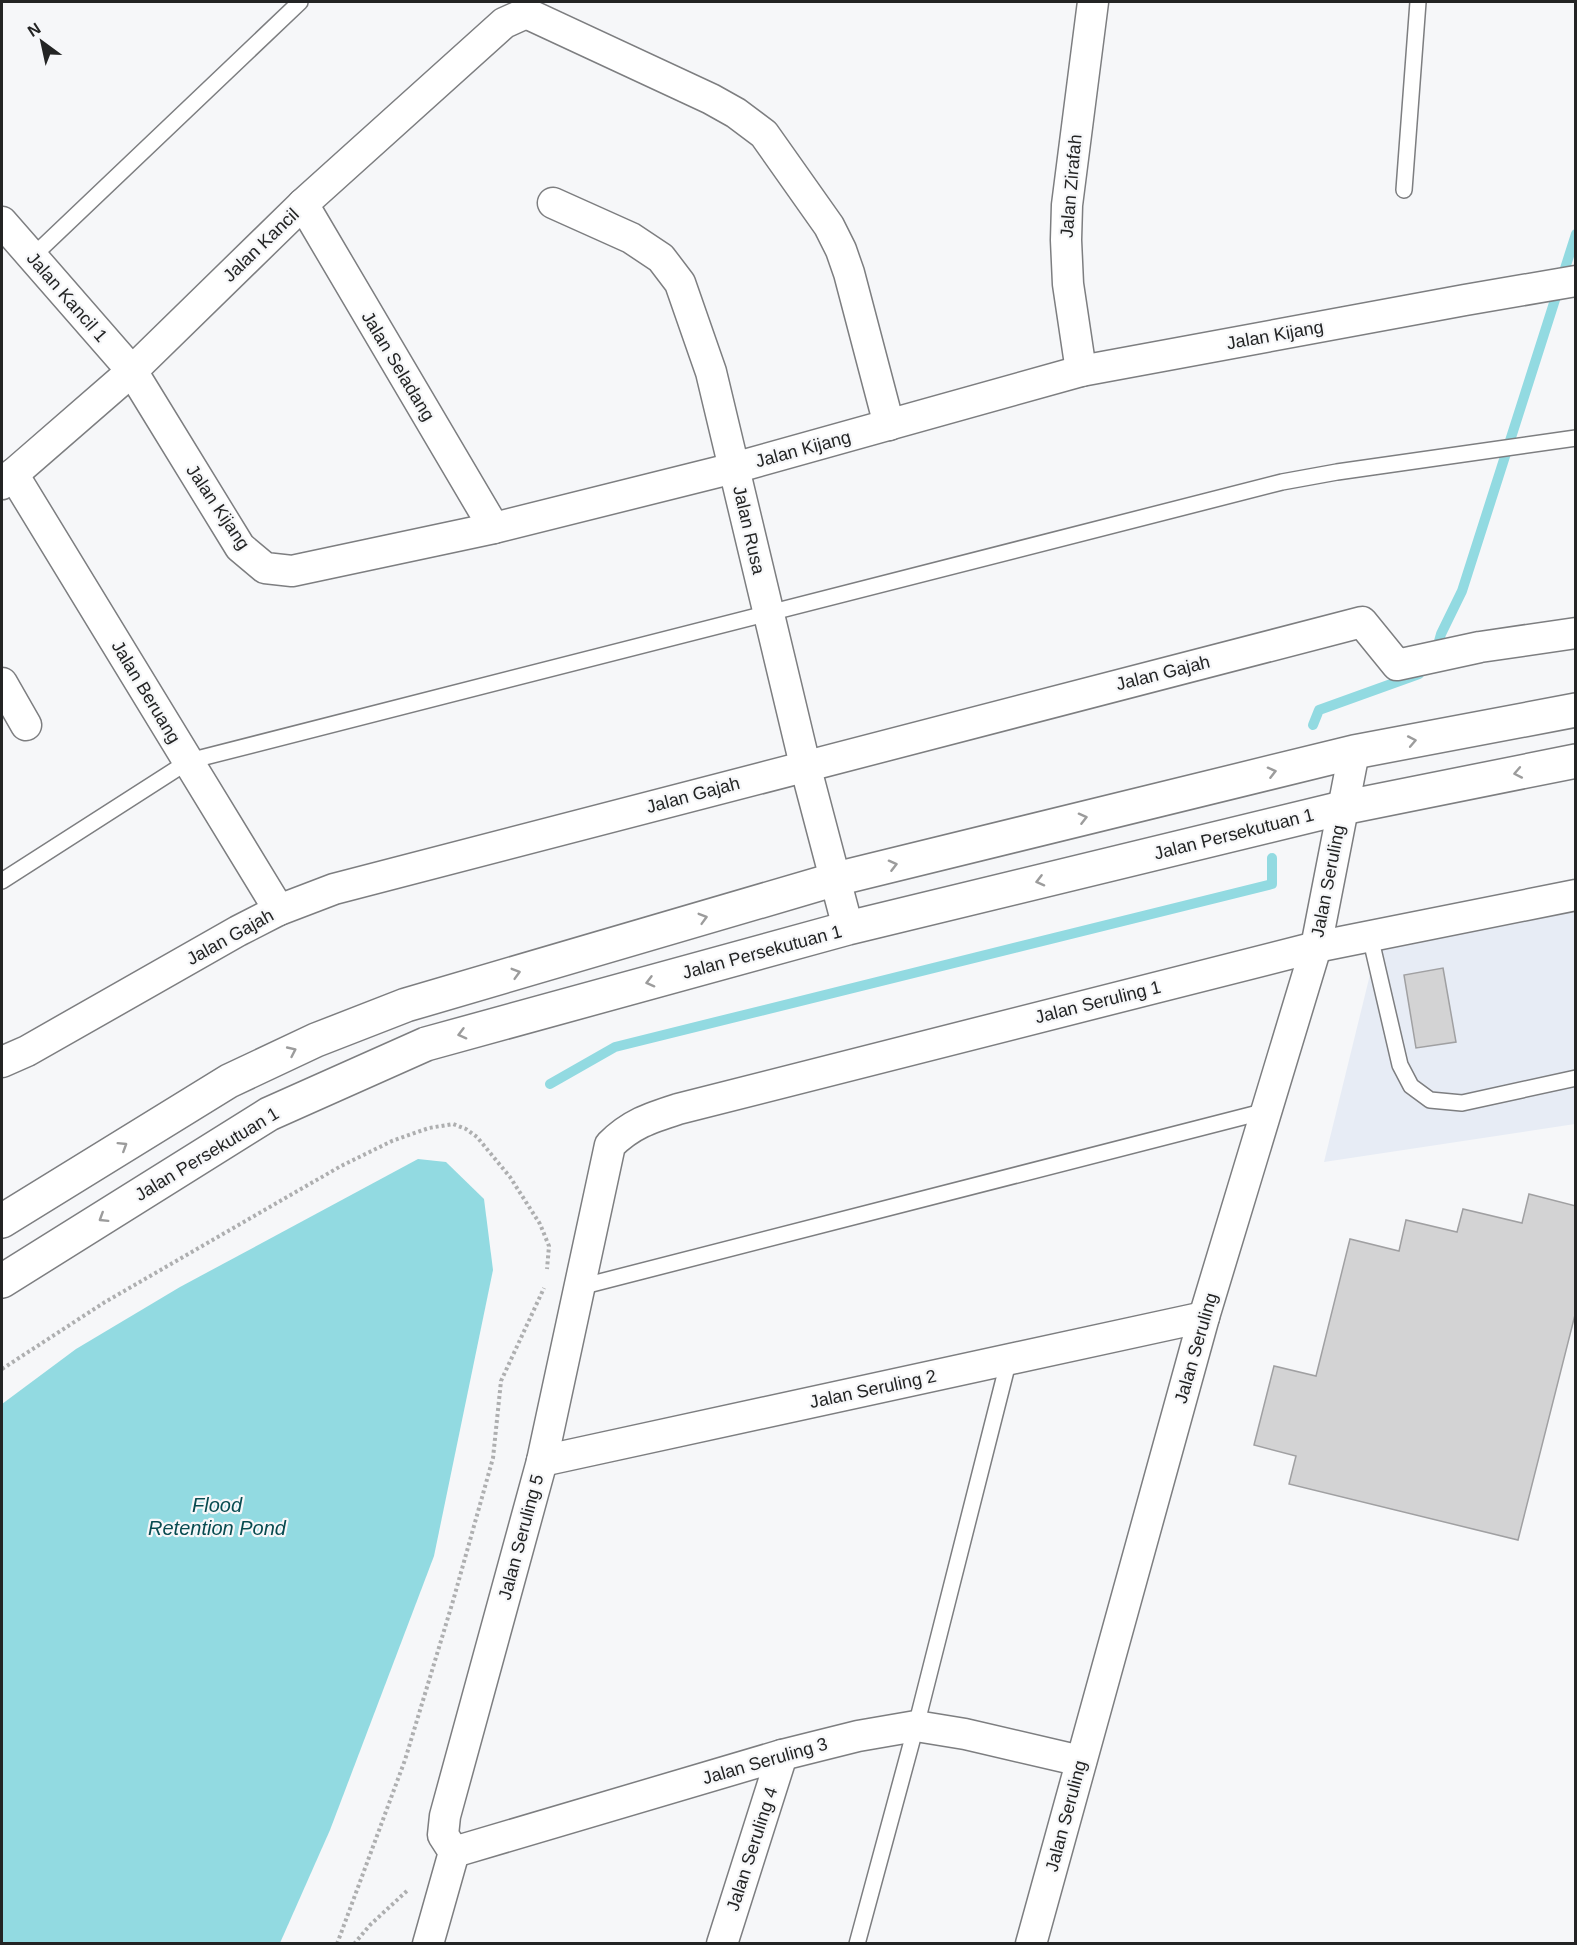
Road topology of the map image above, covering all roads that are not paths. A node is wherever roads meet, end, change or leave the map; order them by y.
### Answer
1 (300, 2) edge
2 (1093, 2) edge
3 (1418, 2) edge
4 (525, 7) edge
5 (1404, 190) dead end
6 (554, 203) dead end
7 (303, 204) junction
8 (2, 222) edge
9 (32, 257) junction
10 (1575, 281) edge
11 (132, 371) junction
12 (1081, 371) junction
13 (889, 425) junction
14 (1575, 438) edge
15 (734, 468) junction
16 (5, 473) edge
17 (494, 528) junction
18 (769, 614) junction
19 (1575, 633) edge
20 (2, 683) edge
21 (1575, 710) edge
22 (26, 725) dead end
23 (1354, 752) junction
24 (189, 761) junction
25 (1575, 761) edge
26 (806, 765) junction
27 (1342, 808) junction
28 (836, 879) junction
29 (2, 881) edge
30 (1575, 895) edge
31 (279, 910) junction
32 (848, 928) junction
33 (1370, 936) junction
34 (1316, 947) junction
35 (2, 1062) edge
36 (1575, 1078) edge
37 (1266, 1111) junction
38 (626, 1130) joint
39 (2, 1221) edge
40 (2, 1281) edge
41 (580, 1287) junction
42 (1204, 1317) junction
43 (1009, 1359) junction
44 (542, 1461) junction
45 (916, 1726) junction
46 (782, 1755) junction
47 (1081, 1761) junction
48 (454, 1852) junction
49 (428, 1944) edge
50 (722, 1944) edge
51 (857, 1944) edge
52 (1031, 1944) edge

1 - 9 lane
2 - 12 street, Jalan Zirafah
3 - 5 lane
4 - 7 street, Jalan Kancil
4 - 13 street
6 - 15 street, Jalan Rusa
7 - 11 street, Jalan Kancil
7 - 17 street, Jalan Seladang
8 - 9 street, Jalan Kancil 1
9 - 11 street, Jalan Kancil 1
10 - 12 street, Jalan Kijang
11 - 16 street, Jalan Kancil
11 - 17 street, Jalan Kijang
12 - 13 street, Jalan Kijang
13 - 15 street, Jalan Kijang
14 - 18 lane
15 - 17 street, Jalan Kijang
15 - 18 street, Jalan Rusa
16 - 24 street, Jalan Beruang
18 - 24 lane
18 - 26 street, Jalan Rusa
19 - 26 street, Jalan Gajah
20 - 22 street
23 -> 21 highway
23 - 27 street, Jalan Seruling
28 -> 23 highway
24 - 29 lane
24 - 31 street, Jalan Beruang
25 -> 27 highway, Jalan Persekutuan 1
26 - 28 street, Jalan Rusa
26 - 31 street, Jalan Gajah
27 -> 32 highway, Jalan Persekutuan 1
27 - 34 street, Jalan Seruling
28 - 32 street, Jalan Rusa
39 -> 28 highway
30 - 33 street, Jalan Seruling 1
31 - 35 street, Jalan Gajah
32 -> 40 highway, Jalan Persekutuan 1
33 - 34 street, Jalan Seruling 1
33 - 36 lane
34 - 37 street, Jalan Seruling
34 - 38 street, Jalan Seruling 1
37 - 41 lane
37 - 42 street, Jalan Seruling
38 - 41 street, Jalan Seruling 5
41 - 44 street, Jalan Seruling 5
42 - 43 street, Jalan Seruling 2
42 - 47 street, Jalan Seruling
43 - 44 street, Jalan Seruling 2
43 - 45 lane
44 - 48 street, Jalan Seruling 5
45 - 46 street, Jalan Seruling 3
45 - 47 street, Jalan Seruling 3
45 - 51 lane
46 - 48 street, Jalan Seruling 3
46 - 50 street, Jalan Seruling 4
47 - 52 street, Jalan Seruling
48 - 49 street

